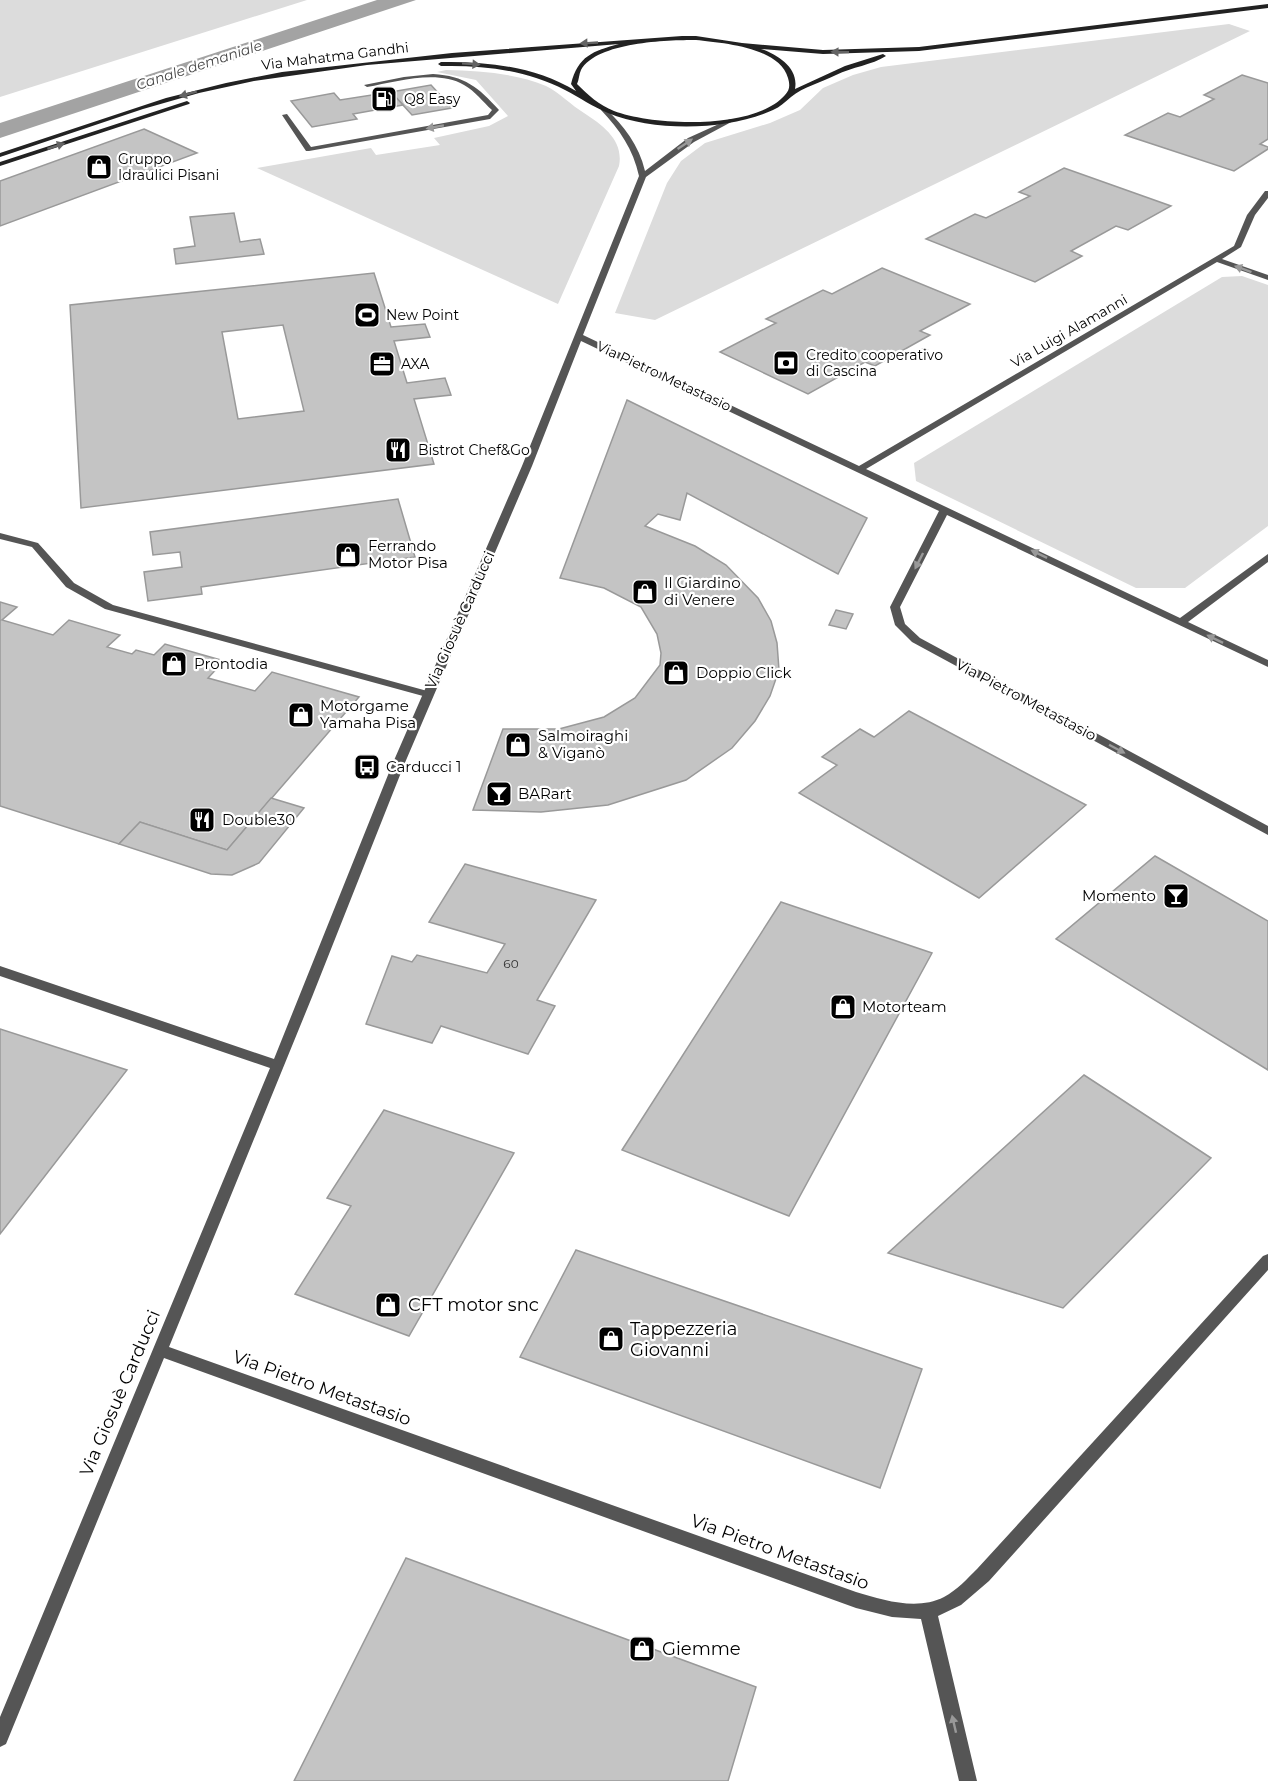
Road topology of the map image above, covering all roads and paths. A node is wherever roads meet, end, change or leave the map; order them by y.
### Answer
1 (1268, 6) edge
2 (648, 40) junction
3 (742, 45) junction
4 (919, 49) junction
5 (367, 85) dead end
6 (789, 95) junction
7 (584, 98) junction
8 (603, 110) junction
9 (285, 115) dead end
10 (732, 120) junction
11 (0, 155) edge
12 (0, 164) edge
13 (643, 176) junction
14 (1268, 193) edge
15 (1218, 260) junction
16 (1268, 278) edge
17 (578, 336) junction
18 (860, 469) junction
19 (945, 509) junction
20 (0, 536) edge
21 (1268, 557) edge
22 (1182, 622) junction
23 (1268, 664) edge
24 (427, 694) junction
25 (1268, 831) edge
26 (0, 971) edge
27 (277, 1065) junction
28 (1268, 1260) edge
29 (159, 1350) junction
30 (928, 1611) junction
31 (0, 1738) edge
32 (968, 1781) edge

1 - 4 street
2 - 3 street
2 - 7 street
2 -> 11 street, Via Mahatma Gandhi
4 -> 3 street
3 - 6 street
4 - 6 street, Via Mahatma Gandhi
5 -> 9 street
6 - 10 street, Via Mahatma Gandhi
7 - 8 street, Via Mahatma Gandhi
12 -> 7 street, Via Mahatma Gandhi
8 - 10 street, Via Mahatma Gandhi
8 - 13 street
13 -> 10 street
13 - 17 street, Via Giosuè Carducci
14 - 15 street, Via Luigi Alamanni
16 -> 15 street
15 - 18 street, Via Luigi Alamanni
17 - 18 street, Via Pietro Metastasio
17 - 24 street, Via Giosuè Carducci
18 - 19 street, Via Pietro Metastasio
22 -> 19 street, Via Pietro Metastasio
19 -> 25 street, Via Pietro Metastasio
20 - 24 street
21 - 22 street
23 -> 22 street, Via Pietro Metastasio
24 - 27 street, Via Giosuè Carducci
26 - 27 street
27 - 29 street, Via Giosuè Carducci
28 - 30 street, Via Pietro Metastasio
29 - 30 street, Via Pietro Metastasio
29 - 31 street, Via Giosuè Carducci
32 -> 30 street

